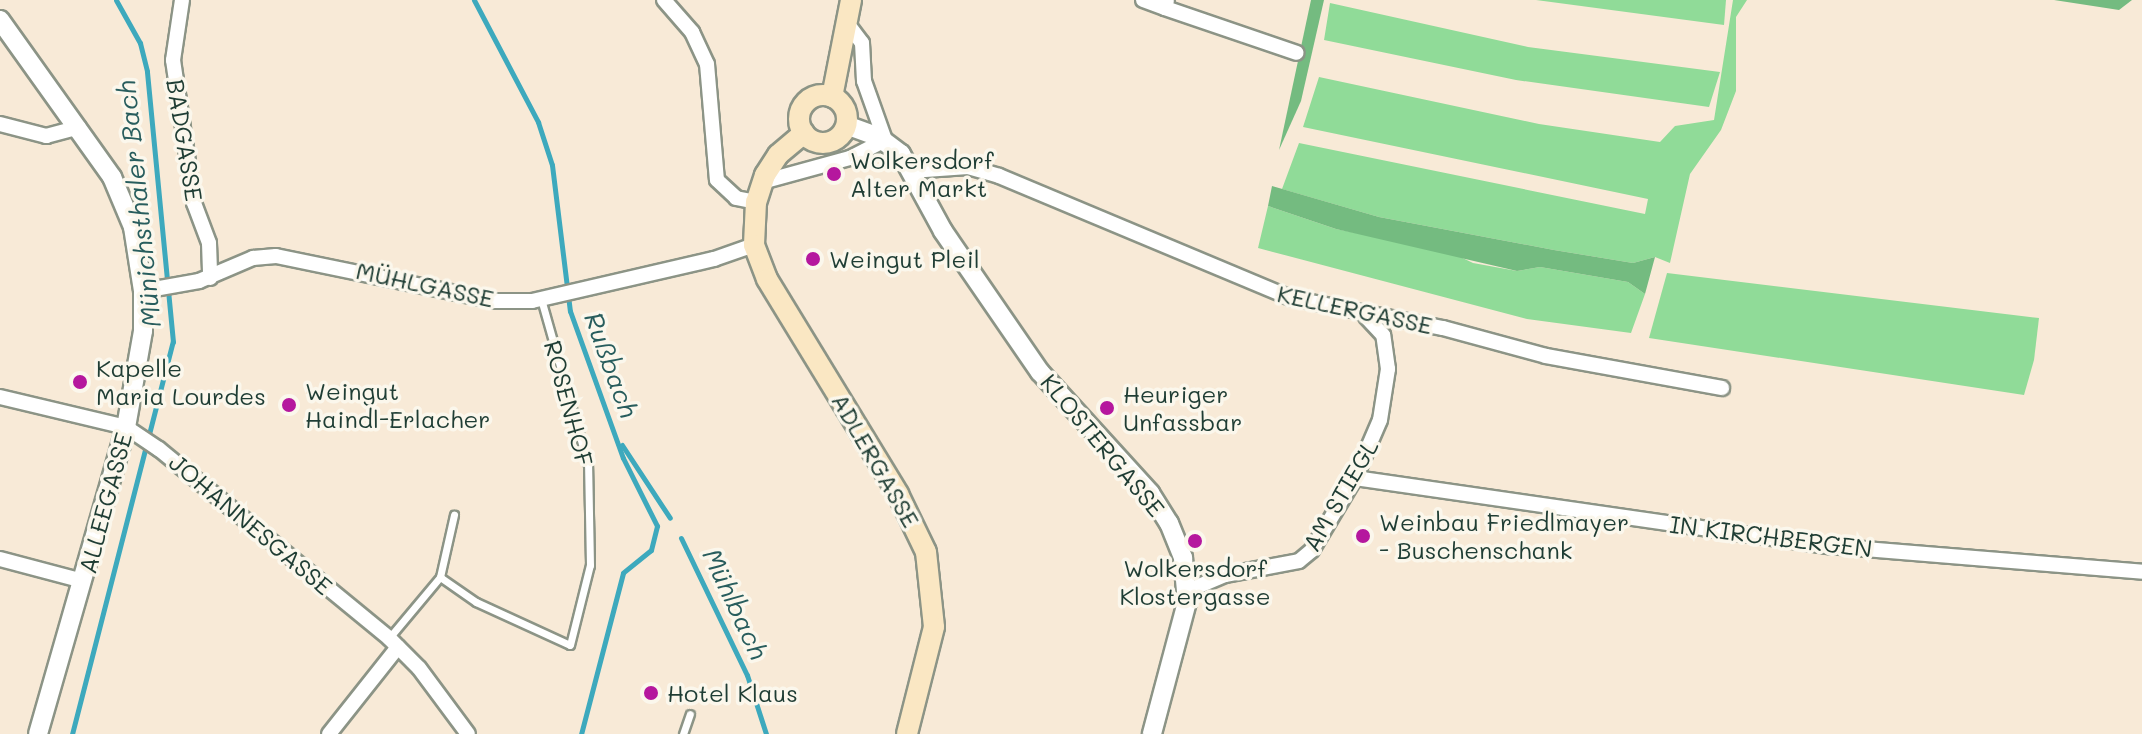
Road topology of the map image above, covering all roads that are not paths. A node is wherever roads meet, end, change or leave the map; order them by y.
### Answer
1 (182, 0) edge
2 (664, 0) edge
3 (851, 0) edge
4 (1143, 0) edge
5 (1166, 4) edge
6 (0, 20) edge
7 (846, 22) junction
8 (1297, 53) dead end
9 (832, 97) junction
10 (0, 124) edge
11 (846, 125) junction
12 (79, 127) junction
13 (804, 133) junction
14 (885, 140) junction
15 (911, 171) junction
16 (762, 182) junction
17 (756, 202) junction
18 (754, 245) junction
19 (210, 278) junction
20 (151, 290) junction
21 (544, 299) junction
22 (1366, 317) junction
23 (1722, 388) dead end
24 (0, 397) edge
25 (133, 431) junction
26 (1355, 478) junction
27 (454, 515) dead end
28 (0, 559) edge
29 (2142, 572) edge
30 (440, 577) junction
31 (83, 581) junction
32 (1187, 591) junction
33 (393, 642) junction
34 (690, 714) dead end
35 (38, 734) edge
36 (329, 734) edge
37 (468, 734) edge
38 (683, 734) edge
39 (907, 734) edge
40 (1152, 734) edge

1 - 19 street, BADGASSE
2 - 17 street
3 - 7 main road
4 - 5 street
5 - 8 street
6 - 12 street, ALLEEGASSE
7 - 9 main road
7 - 14 street
9 - 11 main road
9 - 13 main road
10 - 12 street
11 - 13 main road
11 - 14 street, KLOSTERGASSE
12 - 20 street, ALLEEGASSE
13 - 16 main road, ADLERGASSE
14 - 15 street, KLOSTERGASSE
14 - 16 street
15 - 22 street, KELLERGASSE
15 - 32 street, KLOSTERGASSE
16 - 17 main road, ADLERGASSE
17 - 18 main road, ADLERGASSE
18 - 21 street, MÜHLGASSE
18 - 39 main road, ADLERGASSE
19 - 20 street, MÜHLGASSE
19 - 21 street, MÜHLGASSE
20 - 25 street, ALLEEGASSE
21 - 30 lane, ROSENHOF
22 - 23 street, KELLERGASSE
22 - 26 street, AM STIEGL
24 - 25 street, JOHANNESGASSE
25 - 31 street, ALLEEGASSE
25 - 33 street, JOHANNESGASSE
26 - 29 street, IN KIRCHBERGEN
26 - 32 street, AM STIEGL
27 - 30 lane
28 - 31 street
30 - 33 lane
31 - 35 street, ALLEEGASSE
32 - 40 street, KLOSTERGASSE
33 - 36 street
33 - 37 street, JOHANNESGASSE
34 - 38 lane

